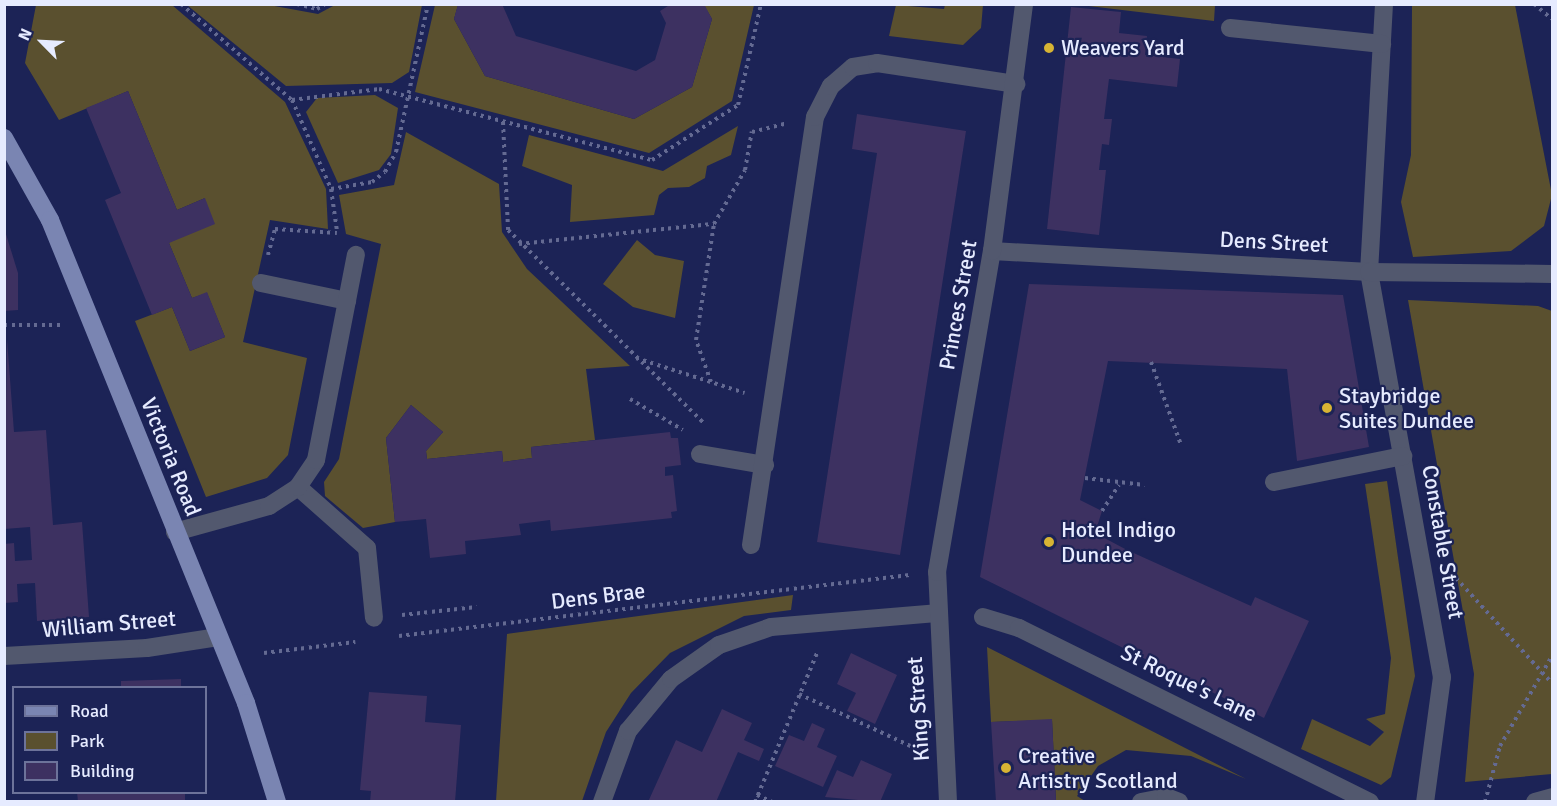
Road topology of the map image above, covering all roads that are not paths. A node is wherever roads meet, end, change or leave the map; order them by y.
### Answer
1 (1024, 4) edge
2 (1384, 4) edge
3 (1230, 28) dead end
4 (1382, 44) junction
5 (1016, 84) junction
6 (4, 138) edge
7 (992, 252) junction
8 (356, 255) road end
9 (1370, 272) junction
10 (1552, 274) edge
11 (261, 284) road end
12 (347, 302) junction
13 (700, 454) road end
14 (1403, 456) junction
15 (765, 465) junction
16 (1275, 482) dead end
17 (298, 487) junction
18 (175, 532) junction
19 (751, 545) dead end
20 (936, 613) junction
21 (983, 616) dead end
22 (374, 618) dead end
23 (218, 637) junction
24 (4, 656) edge
25 (1552, 797) edge
26 (277, 801) edge
27 (602, 801) edge
28 (948, 801) edge
29 (1141, 801) edge
30 (1179, 801) edge
31 (1370, 801) edge
32 (1425, 801) edge
33 (1535, 801) edge

1 - 5 street, Princes Street
2 - 4 street, Constable Street
3 - 4 street
4 - 9 street, Constable Street
5 - 7 street, Princes Street
5 - 15 street
6 - 18 main road, Victoria Road
7 - 9 street, Dens Street
7 - 20 street, Princes Street
8 - 12 street
9 - 10 street, Dens Street
9 - 14 street, Constable Street
11 - 12 street
12 - 17 street
13 - 15 street
14 - 16 street
14 - 32 street, Constable Street
15 - 19 street
17 - 18 street
17 - 22 street
18 - 23 main road, Victoria Road
20 - 27 street
20 - 28 street, King Street
21 - 31 street, St Roque's Lane
23 - 24 street, William Street
23 - 26 main road, Victoria Road
25 - 33 street
29 - 30 street

